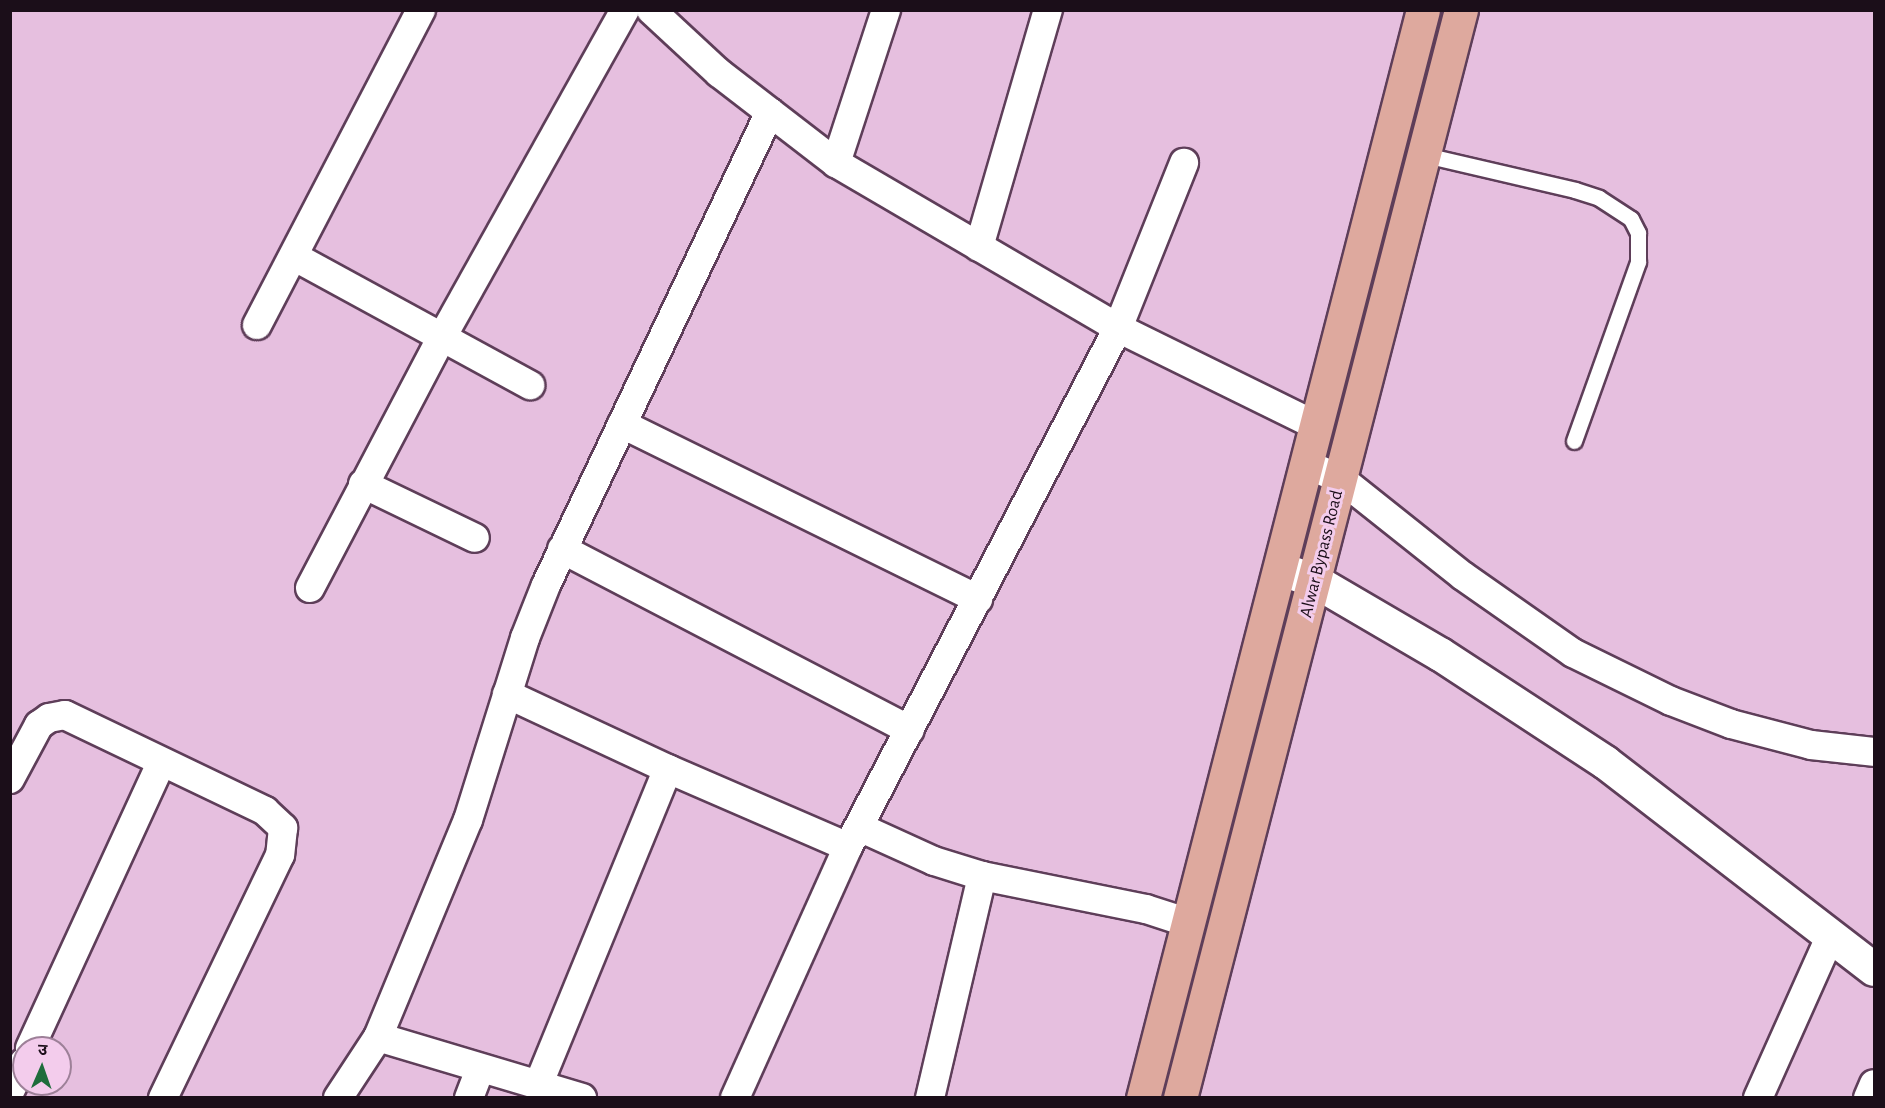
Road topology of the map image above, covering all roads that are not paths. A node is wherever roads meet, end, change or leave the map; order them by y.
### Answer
1 (422, 10) edge
2 (625, 10) edge
3 (886, 10) edge
4 (1048, 10) edge
5 (1423, 10) edge
6 (1461, 10) edge
7 (666, 16) edge
8 (770, 112) junction
9 (1425, 155) junction
10 (836, 163) junction
11 (1184, 164) dead end
12 (979, 247) junction
13 (295, 257) junction
14 (257, 325) dead end
15 (1118, 328) junction
16 (441, 339) junction
17 (530, 385) dead end
18 (622, 424) junction
19 (1317, 426) junction
20 (1574, 441) dead end
21 (1308, 465) junction
22 (1341, 479) junction
23 (363, 484) junction
24 (475, 538) dead end
25 (562, 549) junction
26 (1281, 569) junction
27 (1315, 581) junction
28 (310, 588) dead end
29 (978, 599) junction
30 (507, 694) junction
31 (910, 730) junction
32 (1875, 752) edge
33 (161, 763) junction
34 (668, 769) junction
35 (10, 780) edge
36 (853, 837) junction
37 (982, 876) junction
38 (1189, 923) junction
39 (1831, 935) junction
40 (1875, 969) edge
41 (36, 1036) edge
42 (378, 1037) junction
43 (480, 1069) junction
44 (539, 1083) junction
45 (1875, 1084) edge
46 (163, 1098) edge
47 (338, 1098) edge
48 (469, 1098) edge
49 (582, 1098) edge
50 (735, 1098) edge
51 (930, 1098) edge
52 (1143, 1098) edge
53 (1180, 1098) edge
54 (1758, 1098) edge
55 (1868, 1098) edge

1 - 13 street
2 - 16 street
3 - 10 street
4 - 12 street
5 - 19 main road, Alwar Bypass Road
6 - 9 main road, Alwar Bypass Road
7 - 8 street
8 - 10 street
8 - 18 street
9 - 20 lane
9 - 22 main road, Alwar Bypass Road
10 - 12 street
11 - 15 street
12 - 15 street
13 - 14 street
13 - 16 street
15 - 19 street
15 - 29 street
16 - 17 street
16 - 23 street
18 - 25 street
18 - 29 street
19 - 21 main road, Alwar Bypass Road
21 - 22 street
21 - 26 main road, Alwar Bypass Road
22 - 27 main road, Alwar Bypass Road
22 - 32 street
23 - 24 street
23 - 28 street
25 - 30 street
25 - 31 street
26 - 27 street
26 - 38 main road, Alwar Bypass Road
27 - 39 street
27 - 53 main road, Alwar Bypass Road
29 - 31 street
30 - 34 street
30 - 42 street
31 - 36 street
33 - 35 street
33 - 41 street
33 - 46 street
34 - 36 street
34 - 44 street
36 - 37 street
36 - 50 street
37 - 38 street
37 - 51 street
38 - 52 main road, Alwar Bypass Road
39 - 40 street
39 - 54 street
42 - 43 street
42 - 47 street
43 - 44 street
43 - 48 street
44 - 49 street
45 - 55 street

